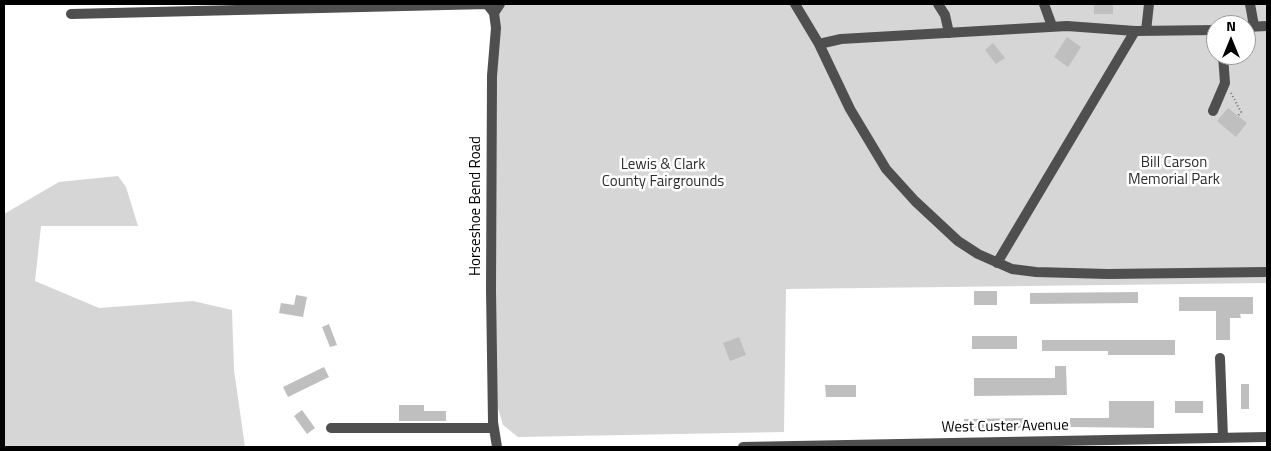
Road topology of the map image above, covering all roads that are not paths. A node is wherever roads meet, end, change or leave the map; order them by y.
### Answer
1 (487, 4) edge
2 (500, 4) edge
3 (795, 4) edge
4 (938, 4) edge
5 (1044, 4) edge
6 (1149, 4) edge
7 (71, 14) dead end
8 (494, 14) junction
9 (1052, 26) junction
10 (1141, 31) junction
11 (1206, 32) edge
12 (949, 33) junction
13 (818, 44) junction
14 (1223, 65) edge
15 (1213, 111) dead end
16 (997, 263) junction
17 (1267, 272) edge
18 (1220, 358) dead end
19 (331, 428) dead end
20 (494, 428) junction
21 (1267, 437) edge
22 (1223, 438) junction
23 (1159, 443) edge
24 (497, 447) edge
25 (743, 447) edge

1 - 7 street
1 - 8 street
2 - 8 street
3 - 13 street
4 - 12 street
5 - 9 street
6 - 10 street
8 - 20 street, Horseshoe Bend Road
9 - 10 street
9 - 12 street
10 - 11 street
10 - 16 street
12 - 13 street
13 - 16 street
14 - 15 street
16 - 17 street
18 - 22 street
19 - 20 street
20 - 24 street
21 - 22 street, West Custer Avenue
22 - 23 street, West Custer Avenue
23 - 25 street, West Custer Avenue

